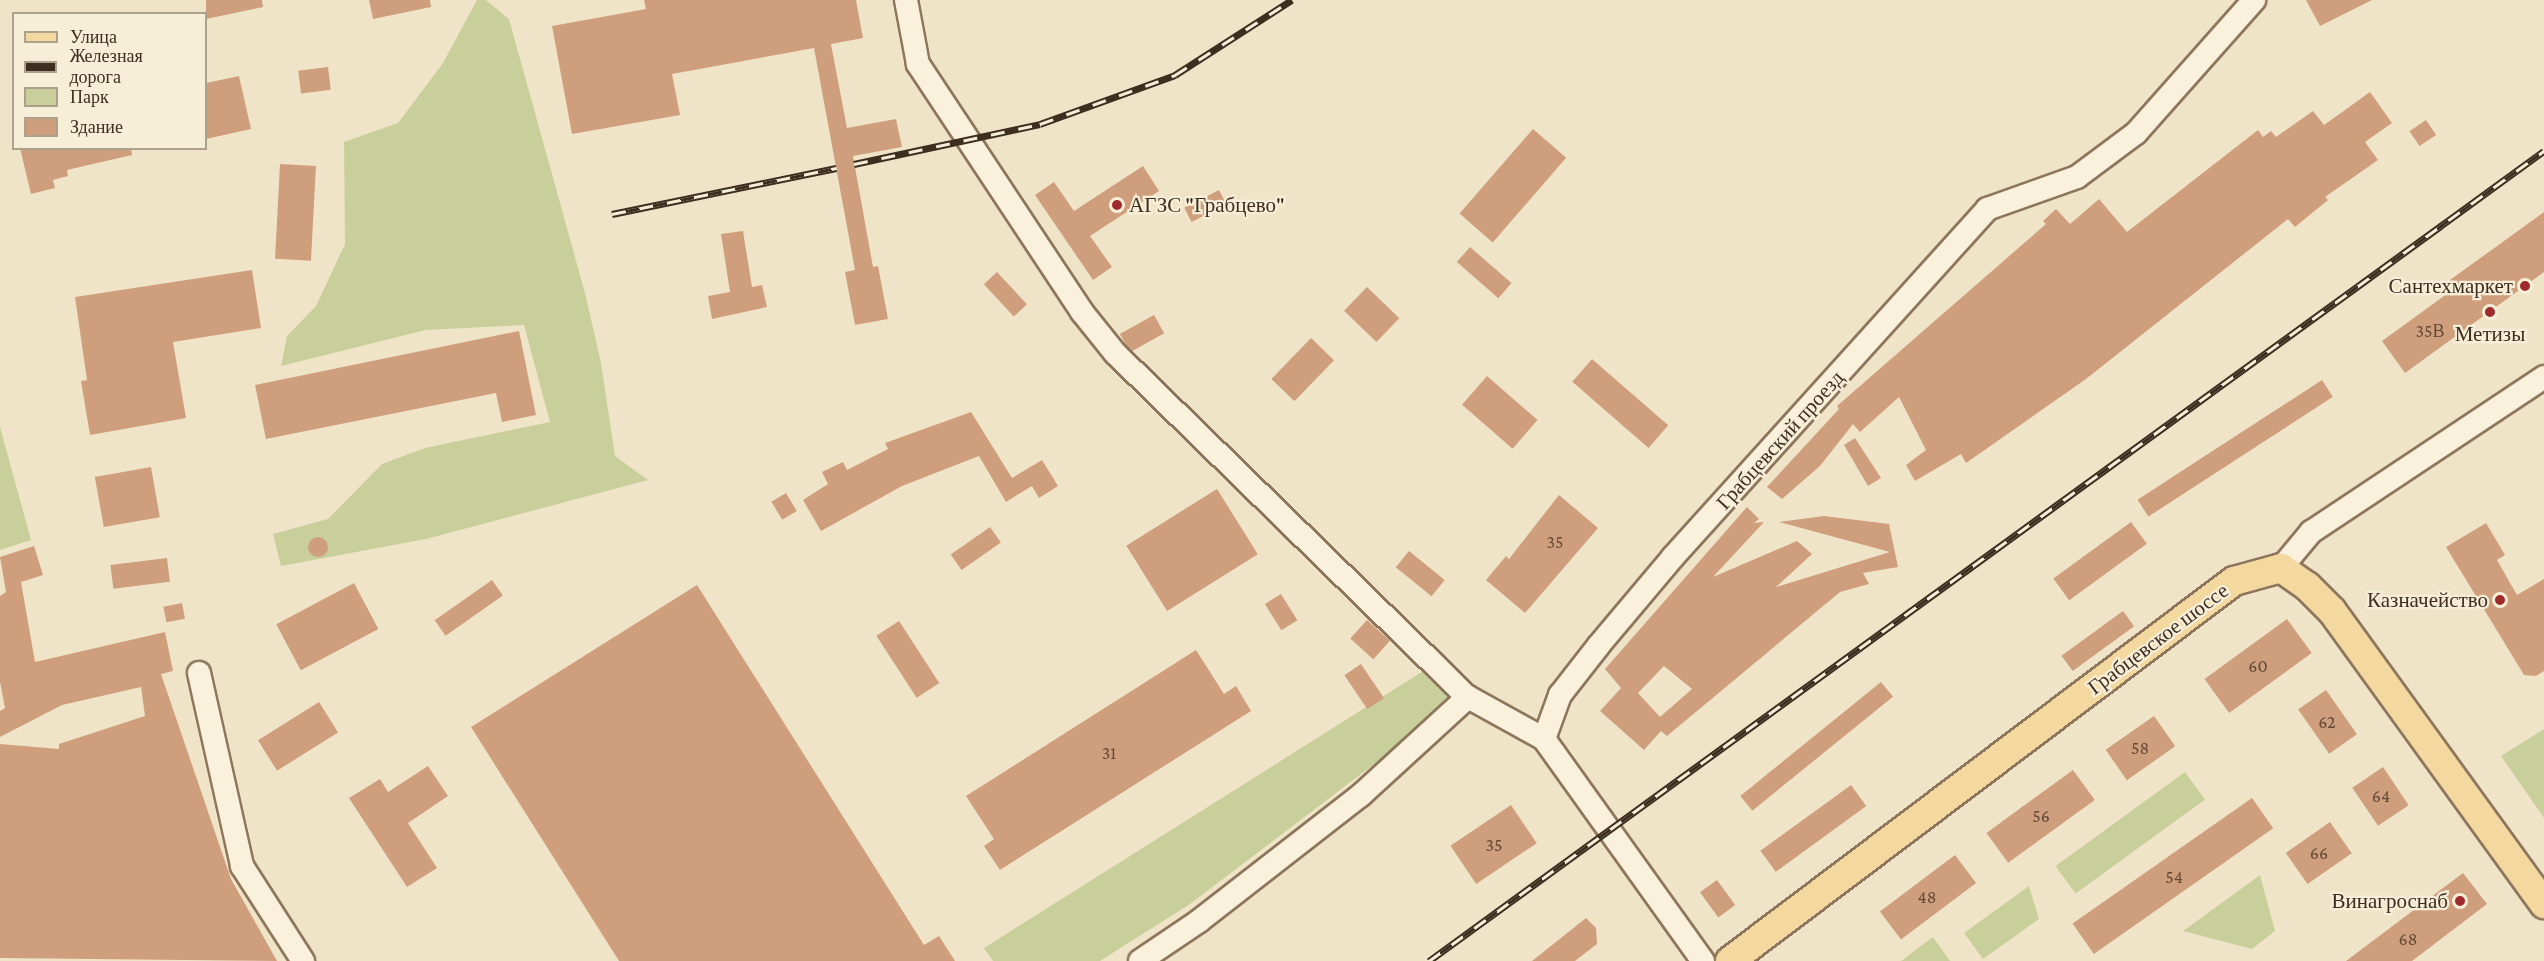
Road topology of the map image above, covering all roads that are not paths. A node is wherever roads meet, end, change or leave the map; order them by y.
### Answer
1 (906, 0) edge
2 (2254, 0) edge
3 (2544, 377) edge
4 (2281, 568) junction
5 (200, 673) dead end
6 (1468, 697) junction
7 (1544, 740) junction
8 (2544, 904) edge
9 (1734, 960) edge
10 (303, 961) edge
11 (1140, 961) edge
12 (1703, 961) edge

1 - 6 street
2 - 7 street, Грабцевский проезд
3 - 4 street
4 - 8 main road
4 - 9 main road, Грабцевское шоссе
5 - 10 street
6 - 7 street
6 - 11 street
7 - 12 street

